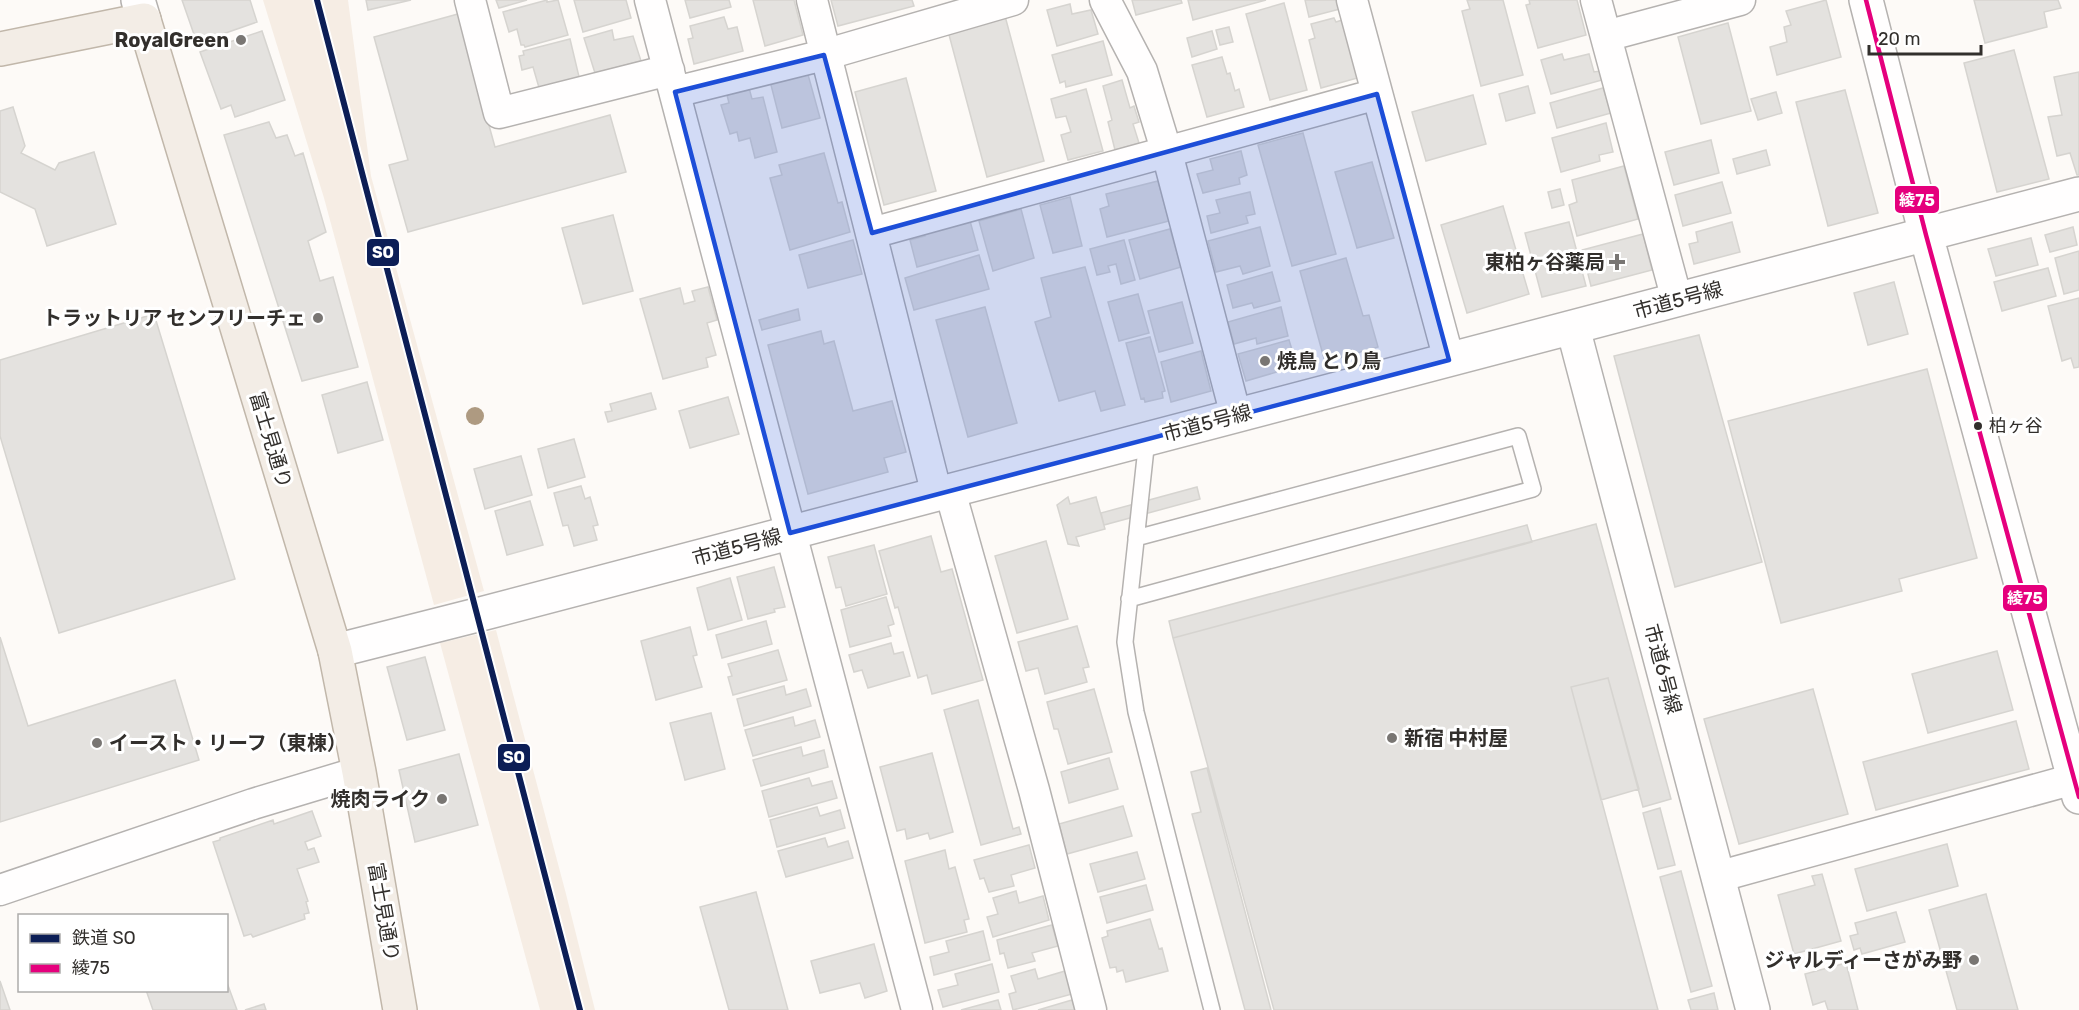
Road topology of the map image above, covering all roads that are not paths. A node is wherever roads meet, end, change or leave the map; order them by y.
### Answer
1 (470, 0) edge
2 (650, 0) edge
3 (812, 0) edge
4 (1013, 0) edge
5 (1105, 0) edge
6 (1352, 0) edge
7 (1596, 0) edge
8 (1740, 0) edge
9 (1866, 0) edge
10 (141, 10) edge
11 (1606, 36) junction
12 (0, 49) edge
13 (824, 55) junction
14 (672, 81) junction
15 (1377, 94) junction
16 (1167, 153) junction
17 (2079, 194) edge
18 (872, 233) junction
19 (1926, 235) junction
20 (1677, 300) junction
21 (1574, 328) junction
22 (1449, 360) junction
23 (1236, 416) junction
24 (1147, 439) junction
25 (944, 493) junction
26 (790, 533) junction
27 (1136, 538) junction
28 (1129, 599) junction
29 (335, 651) junction
30 (359, 771) junction
31 (2076, 788) edge
32 (1717, 877) junction
33 (0, 890) edge
34 (400, 1010) edge
35 (917, 1010) edge
36 (1091, 1010) edge
37 (1212, 1010) edge
38 (1753, 1010) edge

1 - 14 street
2 - 14 street
3 - 13 street
4 - 13 street
5 - 16 street
6 - 15 street
7 - 11 street
8 - 11 street
9 - 19 street
10 - 12 main road, 富士見通り
10 - 29 main road, 富士見通り
11 - 20 street
13 - 14 street
13 - 18 street
14 - 26 street
15 - 16 street
15 - 22 street
16 - 18 street
16 - 23 street
17 - 19 street, 市道5号線
18 - 25 street
19 - 20 street, 市道5号線
19 - 31 street
20 - 21 street, 市道5号線
21 - 22 street, 市道5号線
21 - 32 street, 市道6号線
22 - 23 street, 市道5号線
23 - 24 street, 市道5号線
24 - 25 street, 市道5号線
24 - 27 lane
25 - 26 street, 市道5号線
25 - 36 street
26 - 29 street, 市道5号線
26 - 35 street
27 - 28 lane
27 - 28 lane
28 - 37 lane
29 - 30 main road, 富士見通り
30 - 33 street
30 - 34 main road, 富士見通り
31 - 32 street
32 - 38 street, 市道6号線

